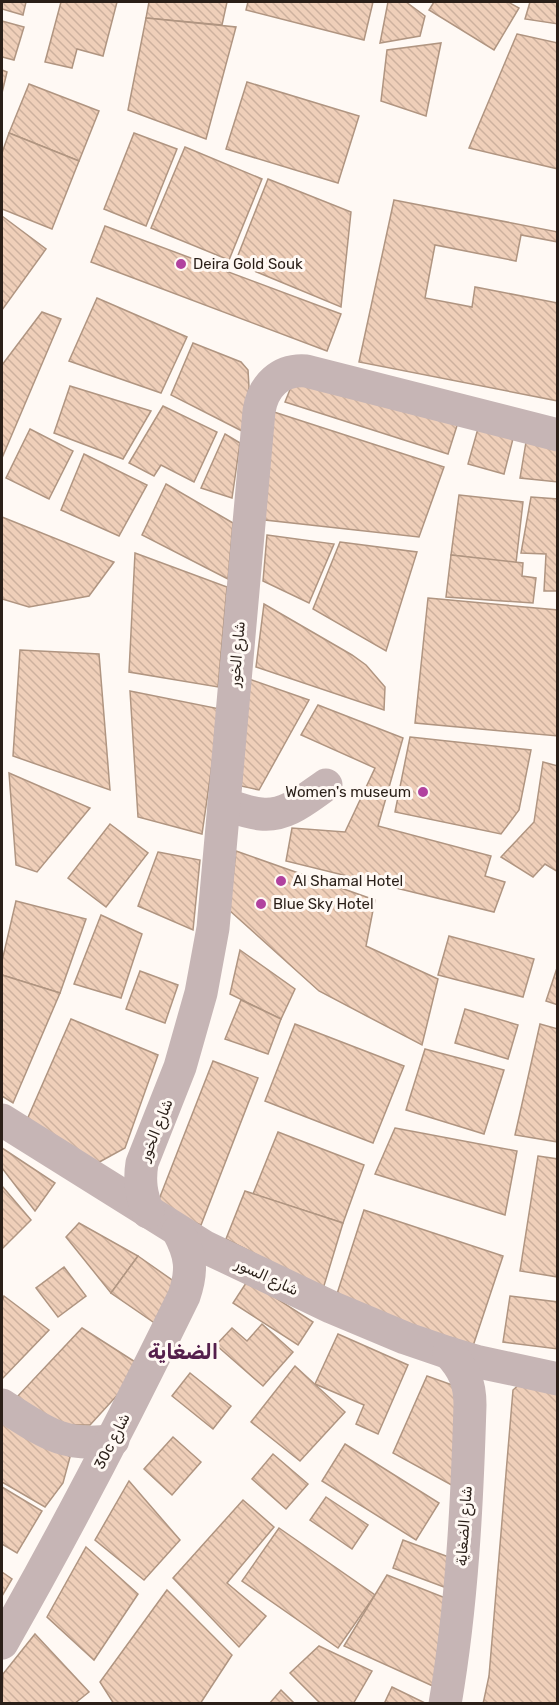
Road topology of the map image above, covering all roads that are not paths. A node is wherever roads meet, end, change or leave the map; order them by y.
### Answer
1 (558, 435) edge
2 (326, 785) dead end
3 (224, 804) junction
4 (2, 1120) edge
5 (148, 1212) junction
6 (178, 1231) junction
7 (449, 1353) junction
8 (558, 1379) edge
9 (2, 1405) edge
10 (113, 1440) junction
11 (2, 1643) edge
12 (445, 1704) edge

1 - 3 street, شارع الخور
2 - 3 street
3 - 5 street, شارع الخور
4 - 5 street, شارع السور
5 - 6 street, شارع السور
6 - 7 street, شارع السور
6 - 10 street, 30c شارع
7 - 8 street, شارع السور
7 - 12 street, شارع الضغاية
9 - 10 street
10 - 11 street, 30c شارع

